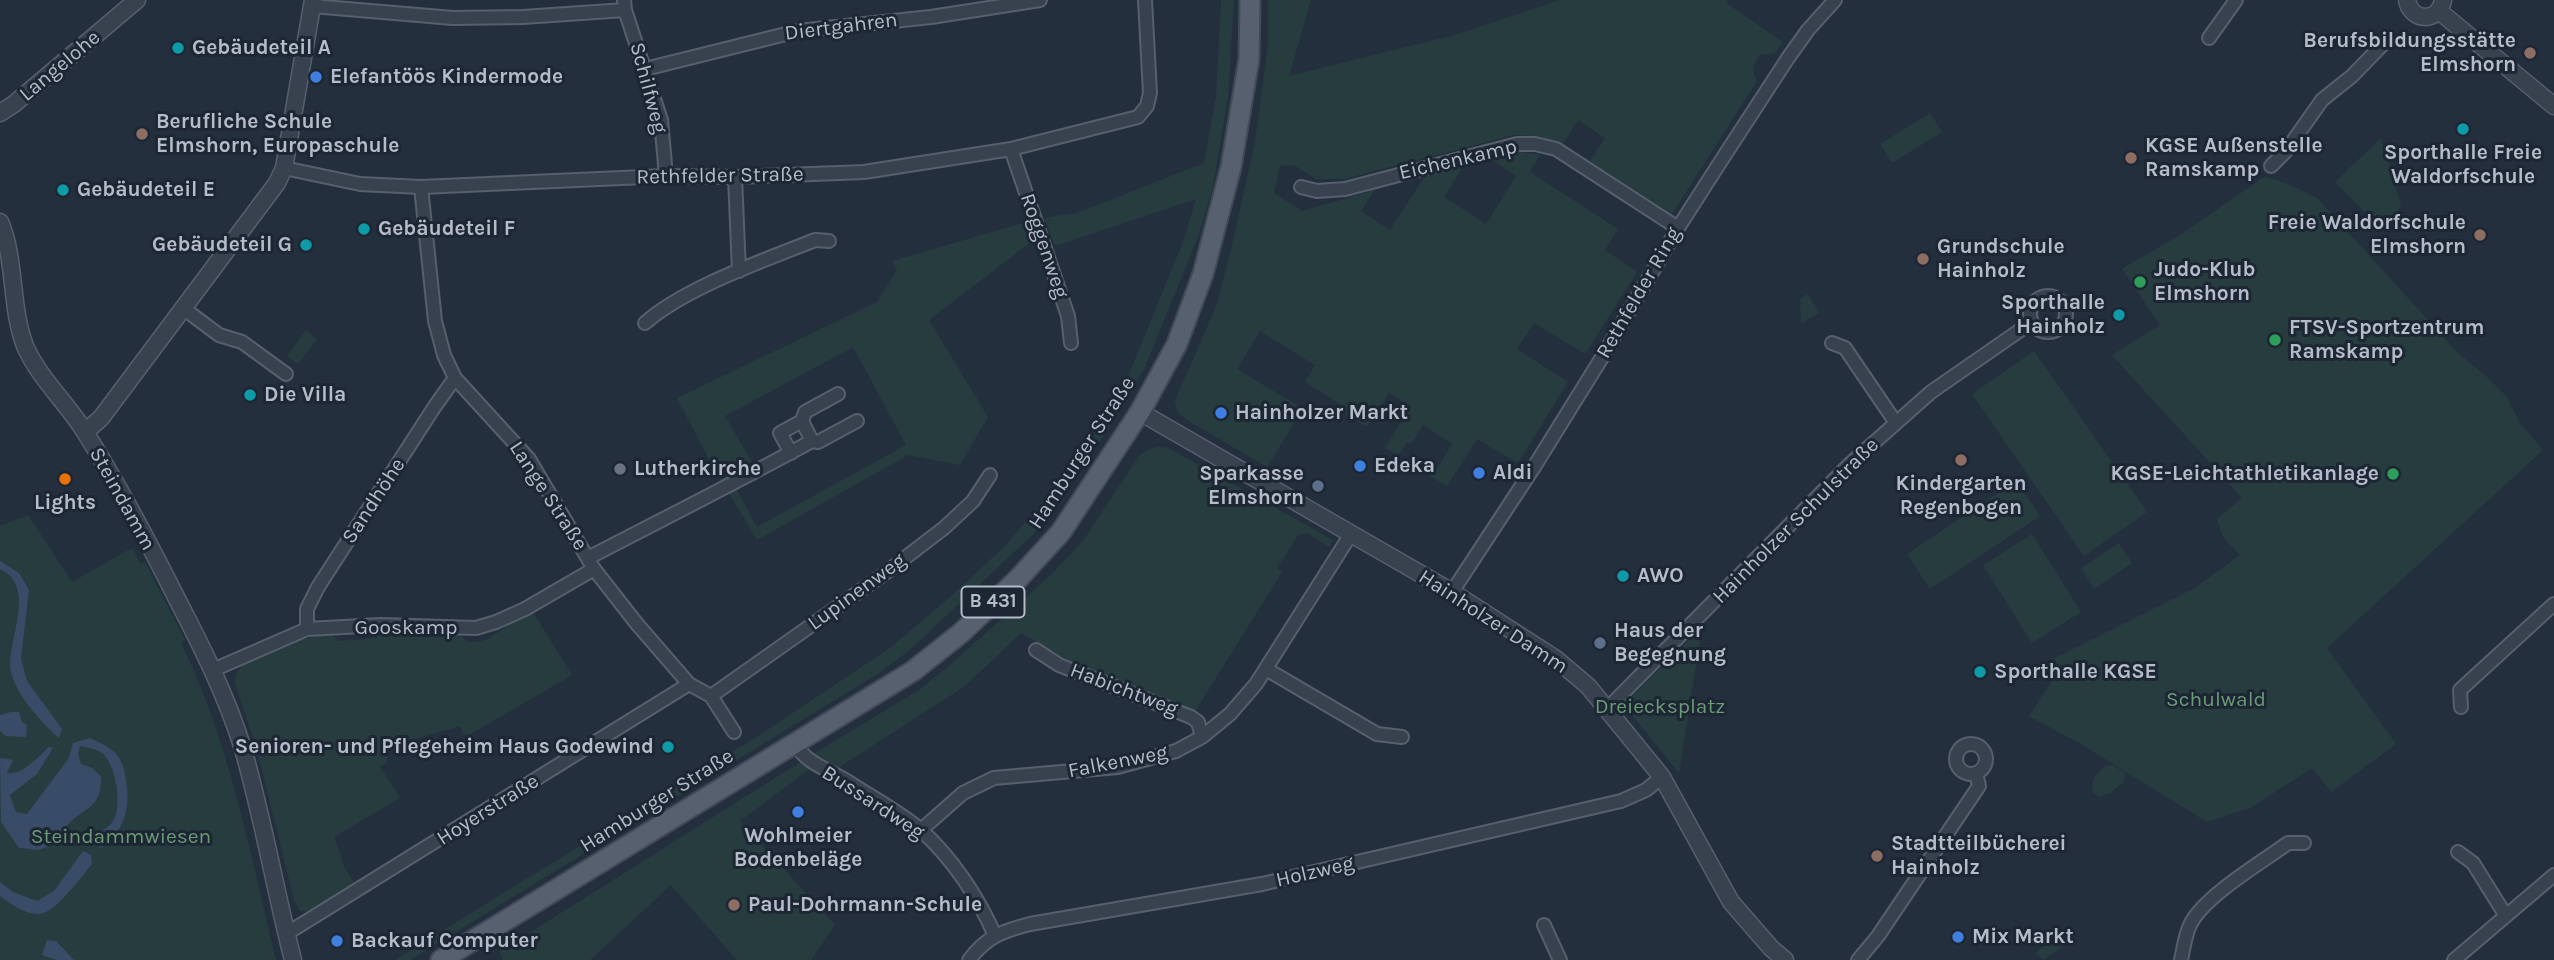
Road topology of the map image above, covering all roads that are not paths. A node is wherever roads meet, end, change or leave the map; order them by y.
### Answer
1 (137, 0) edge
2 (1040, 0) edge
3 (1145, 0) edge
4 (1250, 0) edge
5 (1835, 0) edge
6 (2235, 0) edge
7 (2407, 0) edge
8 (313, 3) edge
9 (625, 5) edge
10 (2441, 5) edge
11 (2209, 38) dead end
12 (2387, 40) dead end
13 (645, 69) junction
14 (2554, 106) edge
15 (7, 109) edge
16 (0, 122) edge
17 (1011, 149) junction
18 (2271, 166) dead end
19 (284, 168) junction
20 (666, 176) junction
21 (734, 177) junction
22 (421, 187) junction
23 (1301, 187) dead end
24 (0, 222) edge
25 (1678, 228) junction
26 (829, 241) dead end
27 (3, 243) edge
28 (739, 271) junction
29 (183, 308) junction
30 (2032, 322) dead end
31 (645, 323) dead end
32 (1072, 343) dead end
33 (1832, 343) dead end
34 (286, 374) dead end
35 (455, 378) junction
36 (838, 394) dead end
37 (1140, 412) junction
38 (802, 421) junction
39 (857, 421) dead end
40 (1896, 423) junction
41 (85, 432) junction
42 (812, 441) junction
43 (791, 453) junction
44 (990, 475) dead end
45 (1351, 534) junction
46 (591, 563) junction
47 (1452, 592) junction
48 (2554, 604) edge
49 (307, 628) junction
50 (1036, 650) dead end
51 (1266, 669) junction
52 (212, 670) junction
53 (689, 684) junction
54 (711, 696) junction
55 (2460, 707) dead end
56 (1608, 708) junction
57 (734, 732) dead end
58 (1202, 737) junction
59 (1402, 737) dead end
60 (794, 743) junction
61 (1976, 773) dead end
62 (1662, 777) junction
63 (921, 830) junction
64 (2304, 843) dead end
65 (2458, 852) dead end
66 (2554, 875) edge
67 (2506, 916) junction
68 (1544, 925) dead end
69 (286, 934) junction
70 (995, 936) junction
71 (293, 960) edge
72 (442, 960) edge
73 (970, 960) edge
74 (1560, 960) edge
75 (1785, 960) edge
76 (1858, 960) edge
77 (2181, 960) edge
78 (2454, 960) edge

1 - 15 street, Langelohe
2 - 13 street, Diertgahren
3 - 17 street, Rethfelder Straße
4 - 37 main road, Hamburger Straße / B 431
5 - 25 street, Rethfelder Ring
6 - 11 street
7 - 10 street
8 - 9 street
8 - 19 street, Steindamm
9 - 13 street, Schilfweg
10 - 14 street
12 - 18 street
13 - 20 street, Schilfweg
15 - 16 street, Langelohe
17 - 21 street, Rethfelder Straße
17 - 32 street, Roggenweg
19 - 22 street, Rethfelder Straße
19 - 29 street, Steindamm
20 - 21 street, Rethfelder Straße
20 - 22 street, Rethfelder Straße
21 - 28 street
22 - 35 street, Lange Straße
23 - 25 street, Eichenkamp
24 - 27 street
25 - 47 street, Rethfelder Ring
26 - 28 street
27 - 41 street
28 - 31 street
29 - 34 street
29 - 41 street, Steindamm
30 - 40 street, Hainholzer Schulstraße
33 - 40 street, Hainholzer Schulstraße
35 - 46 street, Lange Straße
35 - 49 street, Sandhöhe
36 - 38 street
37 - 45 street, Hainholzer Damm
37 - 60 main road, Hamburger Straße / B 431
38 - 42 street
38 - 43 street
39 - 42 street, Gooskamp
40 - 56 street, Hainholzer Schulstraße
41 - 52 street, Steindamm
42 - 43 street, Gooskamp
43 - 46 street, Gooskamp
44 - 54 street, Lupinenweg
45 - 47 street, Hainholzer Damm
45 - 51 street, Falkenweg
46 - 49 street, Gooskamp
46 - 53 street, Lange Straße
47 - 56 street, Hainholzer Damm
48 - 55 street
49 - 52 street, Gooskamp
50 - 58 street, Habichtweg
51 - 58 street, Falkenweg
51 - 59 street
52 - 69 street, Steindamm
53 - 54 street, Lange Straße
53 - 69 street, Hoyerstraße
54 - 57 street, Lange Straße
56 - 62 street, Hainholzer Damm
58 - 63 street, Falkenweg
60 - 63 street, Bussardweg
60 - 72 main road, Hamburger Straße / B 431
61 - 76 street
62 - 70 street, Holzweg
62 - 75 street, Hainholzer Damm
63 - 70 street, Bussardweg
64 - 77 street
65 - 67 street
66 - 67 street
67 - 78 street
68 - 74 street
69 - 71 street, Steindamm
70 - 73 street, Holzweg

